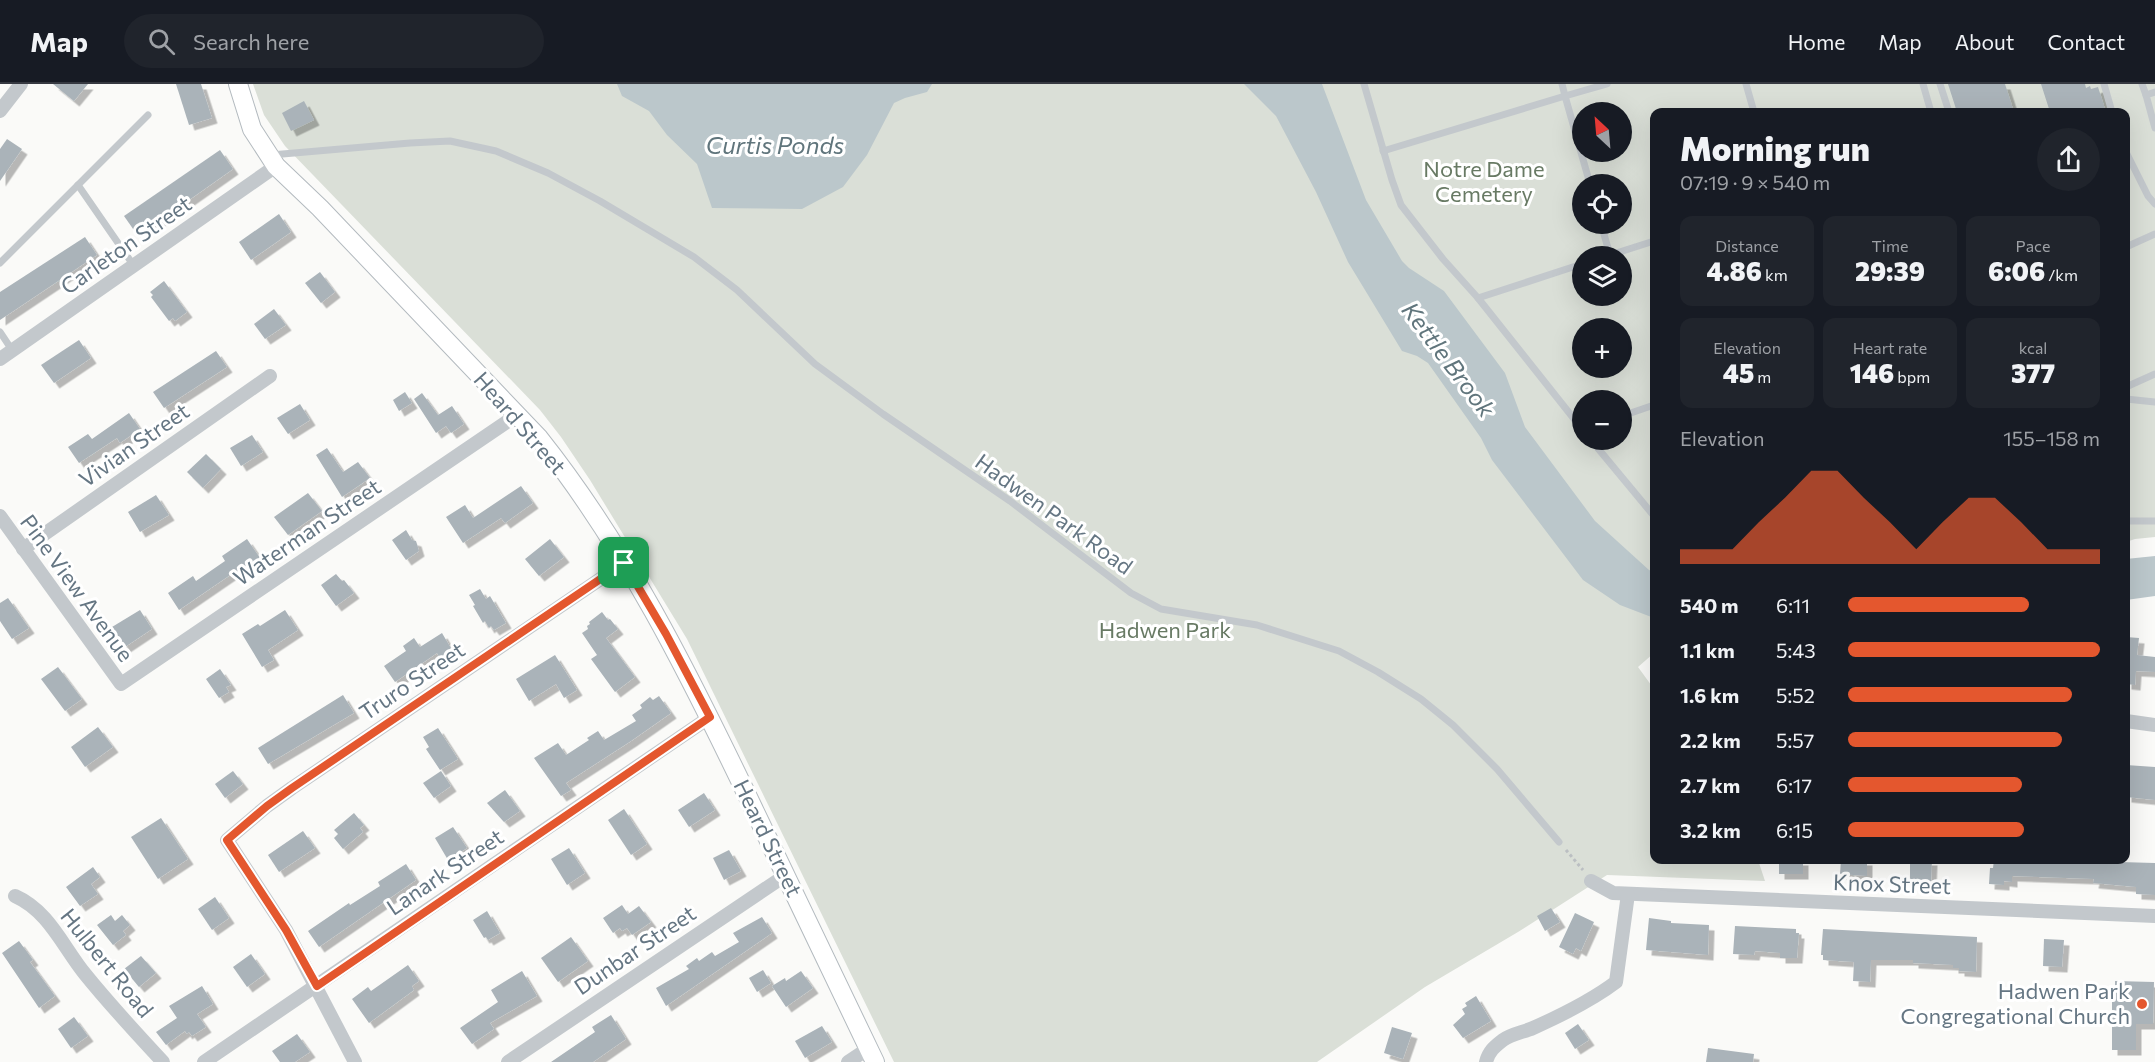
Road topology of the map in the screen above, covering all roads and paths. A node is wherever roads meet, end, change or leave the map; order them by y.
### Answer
1 (21, 84) edge
2 (238, 84) edge
3 (1364, 84) edge
4 (1562, 84) edge
5 (1607, 84) edge
6 (1746, 84) edge
7 (1923, 84) edge
8 (1940, 84) edge
9 (2104, 84) edge
10 (2142, 84) edge
11 (2155, 92) edge
12 (2146, 95) junction
13 (1565, 96) junction
14 (1753, 108) edge
15 (1930, 108) edge
16 (1948, 108) edge
17 (2111, 108) edge
18 (0, 111) edge
19 (148, 115) dead end
20 (2155, 128) edge
21 (1383, 151) junction
22 (272, 160) junction
23 (2130, 160) edge
24 (1587, 174) edge
25 (78, 185) junction
26 (2155, 204) edge
27 (2155, 234) edge
28 (1650, 242) edge
29 (2130, 245) edge
30 (1632, 248) edge
31 (0, 263) edge
32 (134, 266) junction
33 (1572, 267) edge
34 (1478, 298) junction
35 (0, 332) edge
36 (12, 350) junction
37 (0, 359) edge
38 (2155, 374) edge
39 (270, 376) dead end
40 (2130, 385) edge
41 (2130, 399) edge
42 (2155, 402) edge
43 (1650, 406) edge
44 (1632, 413) edge
45 (518, 415) junction
46 (1572, 416) edge
47 (1599, 450) edge
48 (1650, 511) edge
49 (0, 516) edge
50 (2155, 520) edge
51 (2130, 521) edge
52 (23, 549) junction
53 (624, 563) junction
54 (121, 684) joint
55 (710, 717) junction
56 (2130, 722) edge
57 (2155, 725) edge
58 (1559, 842) joint
59 (786, 875) junction
60 (1591, 881) joint
61 (1628, 894) junction
62 (15, 896) dead end
63 (2155, 916) edge
64 (317, 986) junction
65 (872, 1055) edge
66 (1487, 1060) edge
67 (163, 1062) edge
68 (204, 1062) edge
69 (356, 1062) edge
70 (508, 1062) edge
71 (848, 1062) edge

1 - 18 street
2 - 22 street, Heard Street
3 - 21 lane
4 - 13 lane
5 - 13 lane
6 - 14 lane
7 - 15 lane
8 - 16 lane
9 - 17 lane
10 - 12 lane
11 - 12 lane
12 - 20 lane
13 - 21 lane
13 - 24 lane
19 - 25 lane
21 - 34 lane
22 - 32 street, Carleton Street
22 - 45 street, Heard Street
22 - 58 lane, Hadwen Park Road
23 - 26 lane
25 - 31 lane
25 - 32 lane
27 - 29 lane
28 - 30 lane
32 - 36 street, Carleton Street
33 - 34 lane
34 - 46 lane
35 - 36 lane
36 - 37 street, Carleton Street
38 - 40 lane
39 - 52 street, Vivian Street
41 - 42 lane
43 - 44 lane
45 - 53 street, Heard Street
45 - 54 street, Waterman Street
47 - 48 lane
49 - 52 street, Pine View Avenue
50 - 51 lane
52 - 54 street, Pine View Avenue
53 - 55 street, Heard Street
53 - 64 street, Truro Street
55 - 59 street, Heard Street
55 - 64 street, Lanark Street
56 - 57 street
58 - 60 path
59 - 65 street, Heard Street
59 - 70 street, Dunbar Street
60 - 61 street, Knox Street
61 - 63 street, Knox Street
61 - 66 street
62 - 67 street, Hulbert Road
64 - 68 street, Lanark Street
64 - 69 street
65 - 71 street

